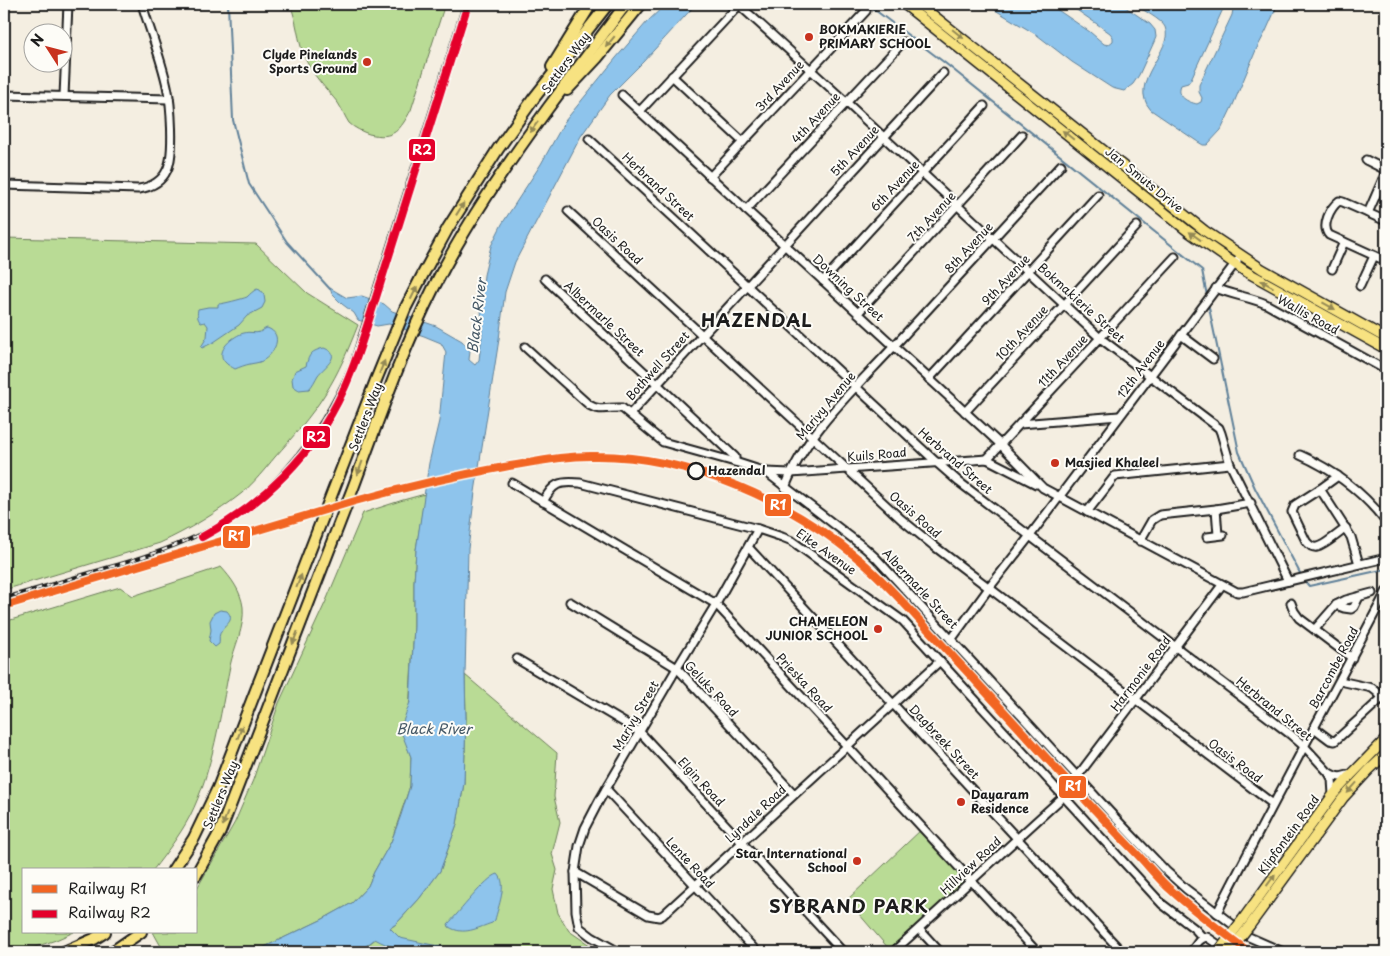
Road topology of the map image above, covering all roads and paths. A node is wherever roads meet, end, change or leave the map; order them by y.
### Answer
1 (68, 4) edge
2 (142, 4) edge
3 (591, 4) edge
4 (595, 4) edge
5 (608, 4) edge
6 (626, 4) edge
7 (641, 4) edge
8 (649, 4) edge
9 (738, 4) edge
10 (904, 4) edge
11 (919, 4) edge
12 (866, 11) dead end
13 (579, 24) junction
14 (625, 24) junction
15 (903, 42) dead end
16 (810, 70) junction
17 (943, 73) dead end
18 (672, 76) junction
19 (622, 94) dead end
20 (4, 95) edge
21 (64, 96) junction
22 (534, 98) junction
23 (169, 99) junction
24 (846, 102) junction
25 (550, 106) junction
26 (984, 106) dead end
27 (640, 112) junction
28 (1022, 135) dead end
29 (884, 137) junction
30 (589, 139) dead end
31 (743, 142) junction
32 (1366, 160) dead end
33 (1061, 165) dead end
34 (1386, 171) edge
35 (922, 172) junction
36 (710, 177) junction
37 (4, 185) edge
38 (1098, 195) dead end
39 (957, 205) junction
40 (746, 210) junction
41 (568, 211) dead end
42 (1368, 213) junction
43 (1386, 221) edge
44 (1137, 226) dead end
45 (994, 238) junction
46 (1344, 242) junction
47 (784, 245) junction
48 (1175, 256) dead end
49 (1241, 256) junction
50 (1374, 256) junction
51 (1386, 261) edge
52 (1235, 264) junction
53 (1332, 269) dead end
54 (1029, 272) junction
55 (545, 279) dead end
56 (823, 281) junction
57 (747, 285) junction
58 (1360, 286) dead end
59 (1214, 291) junction
60 (1064, 305) junction
61 (858, 313) junction
62 (702, 334) junction
63 (1181, 335) junction
64 (1100, 338) junction
65 (1386, 338) edge
66 (894, 346) junction
67 (525, 347) dead end
68 (1386, 349) edge
69 (1212, 358) dead end
70 (1386, 370) edge
71 (1150, 376) junction
72 (929, 379) junction
73 (657, 384) junction
74 (856, 387) junction
75 (964, 412) junction
76 (630, 414) junction
77 (1119, 416) junction
78 (1020, 424) junction
79 (812, 436) junction
80 (1000, 444) junction
81 (1300, 455) dead end
82 (987, 458) junction
83 (935, 461) junction
84 (735, 462) junction
85 (1230, 464) junction
86 (846, 469) junction
87 (766, 472) junction
88 (790, 473) junction
89 (1338, 476) junction
90 (512, 483) dead end
91 (785, 488) junction
92 (1043, 488) junction
93 (1320, 489) junction
94 (1059, 497) junction
95 (543, 502) junction
96 (1251, 503) junction
97 (1216, 510) junction
98 (1087, 512) junction
99 (1386, 522) edge
100 (1346, 528) junction
101 (758, 529) junction
102 (1029, 537) junction
103 (1207, 537) dead end
104 (1140, 541) junction
105 (749, 548) junction
106 (1386, 558) edge
107 (1359, 564) junction
108 (1288, 581) junction
109 (1222, 585) junction
110 (988, 588) junction
111 (1386, 592) edge
112 (1372, 593) dead end
113 (570, 602) dead end
114 (1291, 603) dead end
115 (716, 604) junction
116 (1315, 630) junction
117 (952, 640) junction
118 (1175, 646) junction
119 (1352, 658) junction
120 (517, 659) dead end
121 (940, 661) junction
122 (677, 668) junction
123 (1340, 681) junction
124 (1135, 699) junction
125 (1384, 700) edge
126 (893, 703) junction
127 (1314, 728) junction
128 (640, 732) junction
129 (1386, 739) edge
130 (847, 746) junction
131 (1305, 747) junction
132 (1386, 754) edge
133 (1329, 773) junction
134 (1352, 774) junction
135 (1077, 777) junction
136 (606, 789) junction
137 (794, 794) junction
138 (1333, 795) junction
139 (1064, 796) junction
140 (1273, 804) junction
141 (1017, 838) junction
142 (742, 843) junction
143 (174, 868) edge
144 (198, 871) edge
145 (574, 872) junction
146 (971, 880) junction
147 (696, 886) junction
148 (1217, 913) junction
149 (1246, 922) junction
150 (919, 929) junction
151 (102, 934) edge
152 (138, 934) edge
153 (1203, 938) junction
154 (64, 952) edge
155 (112, 952) edge
156 (619, 952) edge
157 (757, 952) edge
158 (843, 952) edge
159 (893, 952) edge
160 (940, 952) edge
161 (1037, 952) edge
162 (1122, 952) edge
163 (1191, 952) edge
164 (1218, 952) edge
165 (1229, 952) edge
166 (1284, 952) edge

1 - 21 street
2 - 23 street
3 - 13 highway
4 - 13 highway
5 - 22 highway, Settlers Way
6 - 25 highway, Settlers Way
7 - 14 highway
8 - 14 highway
9 - 16 street, Bokmakierie Street
9 - 18 street
52 -> 10 main road, Jan Smuts Drive
11 -> 49 main road, Jan Smuts Drive
12 - 16 street, 3rd Avenue
13 - 22 highway
14 -> 25 highway
15 - 24 street, 4th Avenue
16 - 24 street, Bokmakierie Street
16 - 31 street, 3rd Avenue
17 - 29 street, 5th Avenue
18 - 27 street
18 - 31 street
19 - 27 street, Downing Street
20 - 21 street
21 - 23 street
143 -> 22 highway, Settlers Way
23 - 37 street
24 - 29 street, Bokmakierie Street
24 - 40 street, 4th Avenue
25 -> 144 highway, Settlers Way
26 - 35 street, 6th Avenue
27 - 36 street, Downing Street
28 - 39 street, 7th Avenue
29 - 35 street, Bokmakierie Street
29 - 47 street, 5th Avenue
30 - 57 street, Herbrand Street
31 - 36 street, 3rd Avenue
32 - 34 street
33 - 45 street, 8th Avenue
34 - 42 street
35 - 39 street, Bokmakierie Street
35 - 56 street, 6th Avenue
36 - 40 street, Downing Street
38 - 54 street, 9th Avenue
39 - 45 street, Bokmakierie Street
39 - 61 street, 7th Avenue
40 - 47 street, Downing Street
41 - 62 street, Oasis Road
42 - 43 street
42 - 46 street
44 - 60 street, 10th Avenue
45 - 54 street, Bokmakierie Street
45 - 66 street, 8th Avenue
46 - 50 street
46 - 53 street
47 - 56 street, Downing Street
47 - 57 street, Bothwell Street
48 - 64 street, 11th Avenue
49 - 52 street, 12th Avenue
49 -> 65 main road, Jan Smuts Drive
50 - 51 street
50 - 58 street
52 - 59 street, 12th Avenue
68 -> 52 main road, Jan Smuts Drive
54 - 60 street, Bokmakierie Street
54 - 72 street, 9th Avenue
55 - 73 street, Albermarle Street
56 - 61 street, Downing Street
57 - 62 street, Bothwell Street
57 - 74 street, Herbrand Street
59 - 63 street, 12th Avenue
59 - 70 street, Wallis Road
60 - 64 street, Bokmakierie Street
60 - 75 street, 10th Avenue
61 - 66 street, Downing Street
62 - 73 street, Bothwell Street
62 - 79 street, Oasis Road
63 - 69 street
63 - 71 street, 12th Avenue
64 - 71 street, Bokmakierie Street
64 - 78 street, 11th Avenue
66 - 72 street, Downing Street
66 - 74 street, Marivy Avenue
67 - 76 street
71 - 77 street, 12th Avenue
71 - 85 street, Bokmakierie Street
72 - 75 street, Downing Street
73 - 76 street, Bothwell Street
73 - 84 street, Albermarle Street
74 - 79 street, Marivy Avenue
74 - 83 street, Herbrand Street
75 - 80 street, Downing Street
76 - 84 street
77 - 78 street
77 - 94 street, 12th Avenue
78 - 80 street, 11th Avenue
79 - 86 street, Oasis Road
79 - 88 street, Marivy Avenue
80 - 82 street, 11th Avenue
80 - 92 street, Downing Street
81 - 89 street
82 - 83 street, Kuils Road
82 - 92 street
83 - 86 street, Kuils Road
83 - 102 street, Herbrand Street
84 - 87 street, Albermarle Street
85 - 96 street, Bokmakierie Street
85 - 98 street
86 - 88 street, Kuils Road
86 - 110 street, Oasis Road
87 - 88 street, Kuils Road
87 - 91 street, Albermarle Street
88 - 91 street, Marivy Avenue
89 - 93 street
89 - 99 street
90 - 95 street, Prieska Road
91 - 117 street, Albermarle Street
92 - 94 street, Downing Street
93 - 100 street
93 - 100 street
94 - 98 street
94 - 102 street, 12th Avenue
95 - 101 street, Eike Avenue
95 - 115 street, Prieska Road
96 - 97 street
96 - 108 street, Bokmakierie Street
97 - 103 street
97 - 104 street
98 - 104 street
100 - 107 street
101 - 105 street, Marivy Street
101 - 121 street, Eike Avenue
102 - 110 street, 12th Avenue
102 - 118 street, Herbrand Street
104 - 109 street
105 - 115 street, Marivy Street
105 - 126 street, Dagbreek Street
106 - 107 street
107 - 108 street
108 - 109 street
109 - 118 street, Harmonie Road
110 - 117 street, 12th Avenue
110 - 124 street, Oasis Road
111 - 119 street, Barcombe Road
112 - 116 street
113 - 122 street, Geluks Road
114 - 116 street
115 - 122 street, Marivy Street
115 - 130 street, Prieska Road
116 - 119 street
117 - 135 street, Albermarle Street
118 - 124 street, Harmonie Road
118 - 131 street, Herbrand Street
119 - 123 street, Barcombe Road
120 - 128 street, Elgin Road
121 - 126 street, Lyndale Road
121 - 139 street, Eike Avenue
122 - 128 street, Marivy Street
122 - 137 street, Geluks Road
123 - 125 street
123 - 127 street, Barcombe Road
124 - 135 street, Harmonie Road
124 - 140 street, Oasis Road
125 - 127 street
126 - 130 street, Lyndale Road
126 - 141 street, Dagbreek Street
127 - 131 street, Barcombe Road
128 - 136 street, Marivy Street
128 - 142 street, Elgin Road
129 - 134 main road, Klipfontein Road
130 - 137 street, Lyndale Road
130 - 146 street, Prieska Road
131 - 133 street, Herbrand Street
131 - 140 street, Barcombe Road
132 -> 149 main road, Klipfontein Road
133 - 134 street
133 - 138 street
134 - 138 main road, Klipfontein Road
135 - 148 street, Albermarle Street
136 - 145 street, Marivy Street
136 - 147 street, Lente Road
137 - 142 street, Lyndale Road
149 -> 138 main road, Klipfontein Road
139 - 141 street, Hillview Road
139 - 153 street, Eike Avenue
140 - 148 street, Barcombe Road
141 - 146 street, Hillview Road
141 - 162 street, Dagbreek Street
142 - 147 street, Lyndale Road
142 - 158 street, Elgin Road
145 - 147 street, Lyndale Road
145 - 156 street, Marivy Street
146 - 150 street, Hillview Road
146 - 161 street, Prieska Road
147 - 157 street, Lente Road
148 - 166 street, Albermarle Street
149 - 164 main road, Klipfontein Road, bridge
149 - 165 main road, Klipfontein Road, bridge
150 - 159 street, Hillview Road
150 - 160 street
151 - 154 highway
152 - 155 highway
153 - 163 street
153 - 165 street, Eike Avenue

